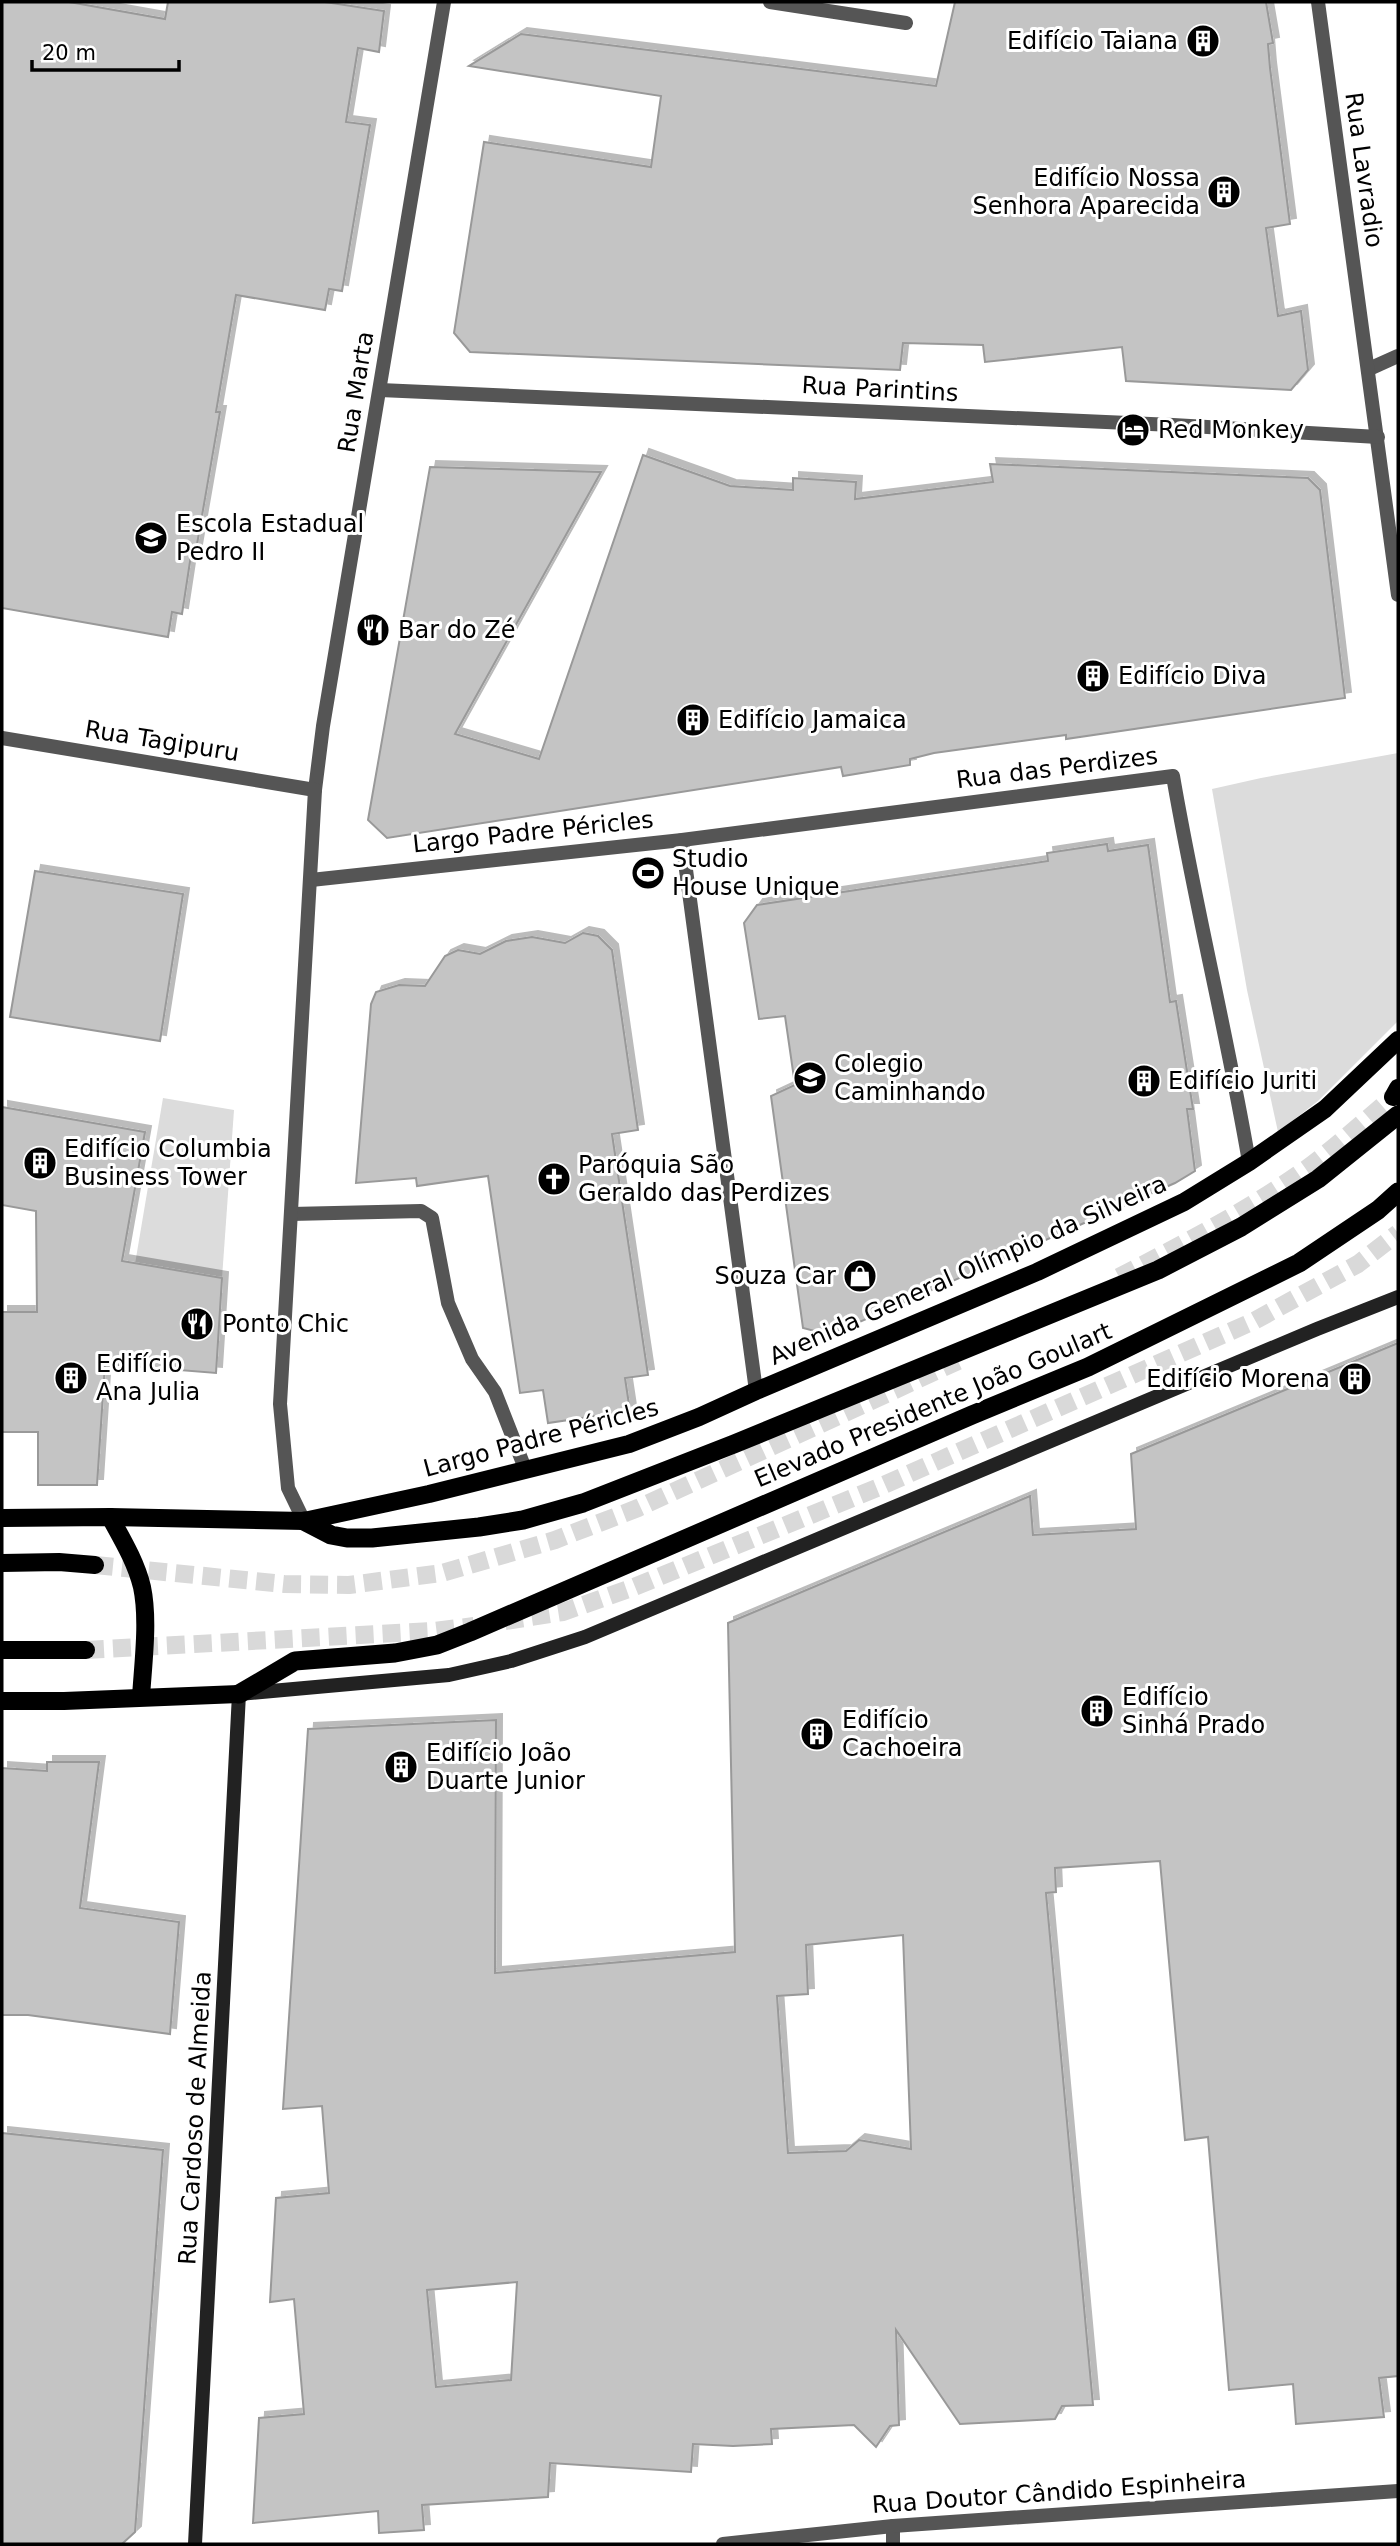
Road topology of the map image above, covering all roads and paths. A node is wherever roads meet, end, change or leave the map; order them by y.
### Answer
1 (444, 2) edge
2 (770, 2) edge
3 (1318, 2) edge
4 (906, 23) dead end
5 (1398, 356) edge
6 (1369, 369) junction
7 (380, 390) junction
8 (1378, 437) junction
9 (1398, 595) edge
10 (2, 738) edge
11 (315, 790) junction
12 (682, 840) junction
13 (311, 880) junction
14 (1398, 1040) edge
15 (1396, 1100) edge
16 (1249, 1162) junction
17 (1398, 1192) edge
18 (292, 1214) junction
19 (1398, 1297) edge
20 (756, 1391) junction
21 (526, 1471) junction
22 (110, 1517) junction
23 (2, 1518) edge
24 (304, 1521) junction
25 (2, 1563) edge
26 (95, 1565) tunnel mouth
27 (2, 1650) edge
28 (86, 1650) tunnel mouth
29 (239, 1694) junction
30 (141, 1697) junction
31 (2, 1701) edge
32 (1398, 2491) edge
33 (893, 2526) junction
34 (195, 2544) edge
35 (723, 2544) edge
36 (893, 2544) edge

1 - 7 street, Rua Marta
2 - 4 street
3 - 6 street, Rua Lavradio
5 - 6 street
6 - 8 street, Rua Lavradio
7 - 8 street, Rua Parintins
7 - 11 street, Rua Marta
8 - 9 street, Rua Lavradio
10 - 11 street, Rua Tagipuru
11 - 13 street
12 - 13 street, Largo Padre Péricles
12 - 16 street, Rua das Perdizes
12 - 20 street, Largo Padre Péricles
13 - 18 street
14 - 16 main road, Avenida General Olímpio da Silveira
15 - 24 highway, Elevado Presidente João Goulart
16 - 20 main road, Avenida General Olímpio da Silveira
17 - 29 highway, Elevado Presidente João Goulart
18 - 21 street
18 - 24 street
19 - 29 main road
20 - 21 main road, Largo Padre Péricles
21 - 24 main road, Largo Padre Péricles
22 - 23 main road, Largo Padre Péricles
22 - 24 main road, Largo Padre Péricles
22 - 30 main road
25 - 26 main road
27 - 28 main road
29 - 30 main road
29 - 34 main road, Rua Cardoso de Almeida
30 - 31 main road
32 - 33 street, Rua Doutor Cândido Espinheira
33 - 35 street, Rua Doutor Cândido Espinheira
33 - 36 street

